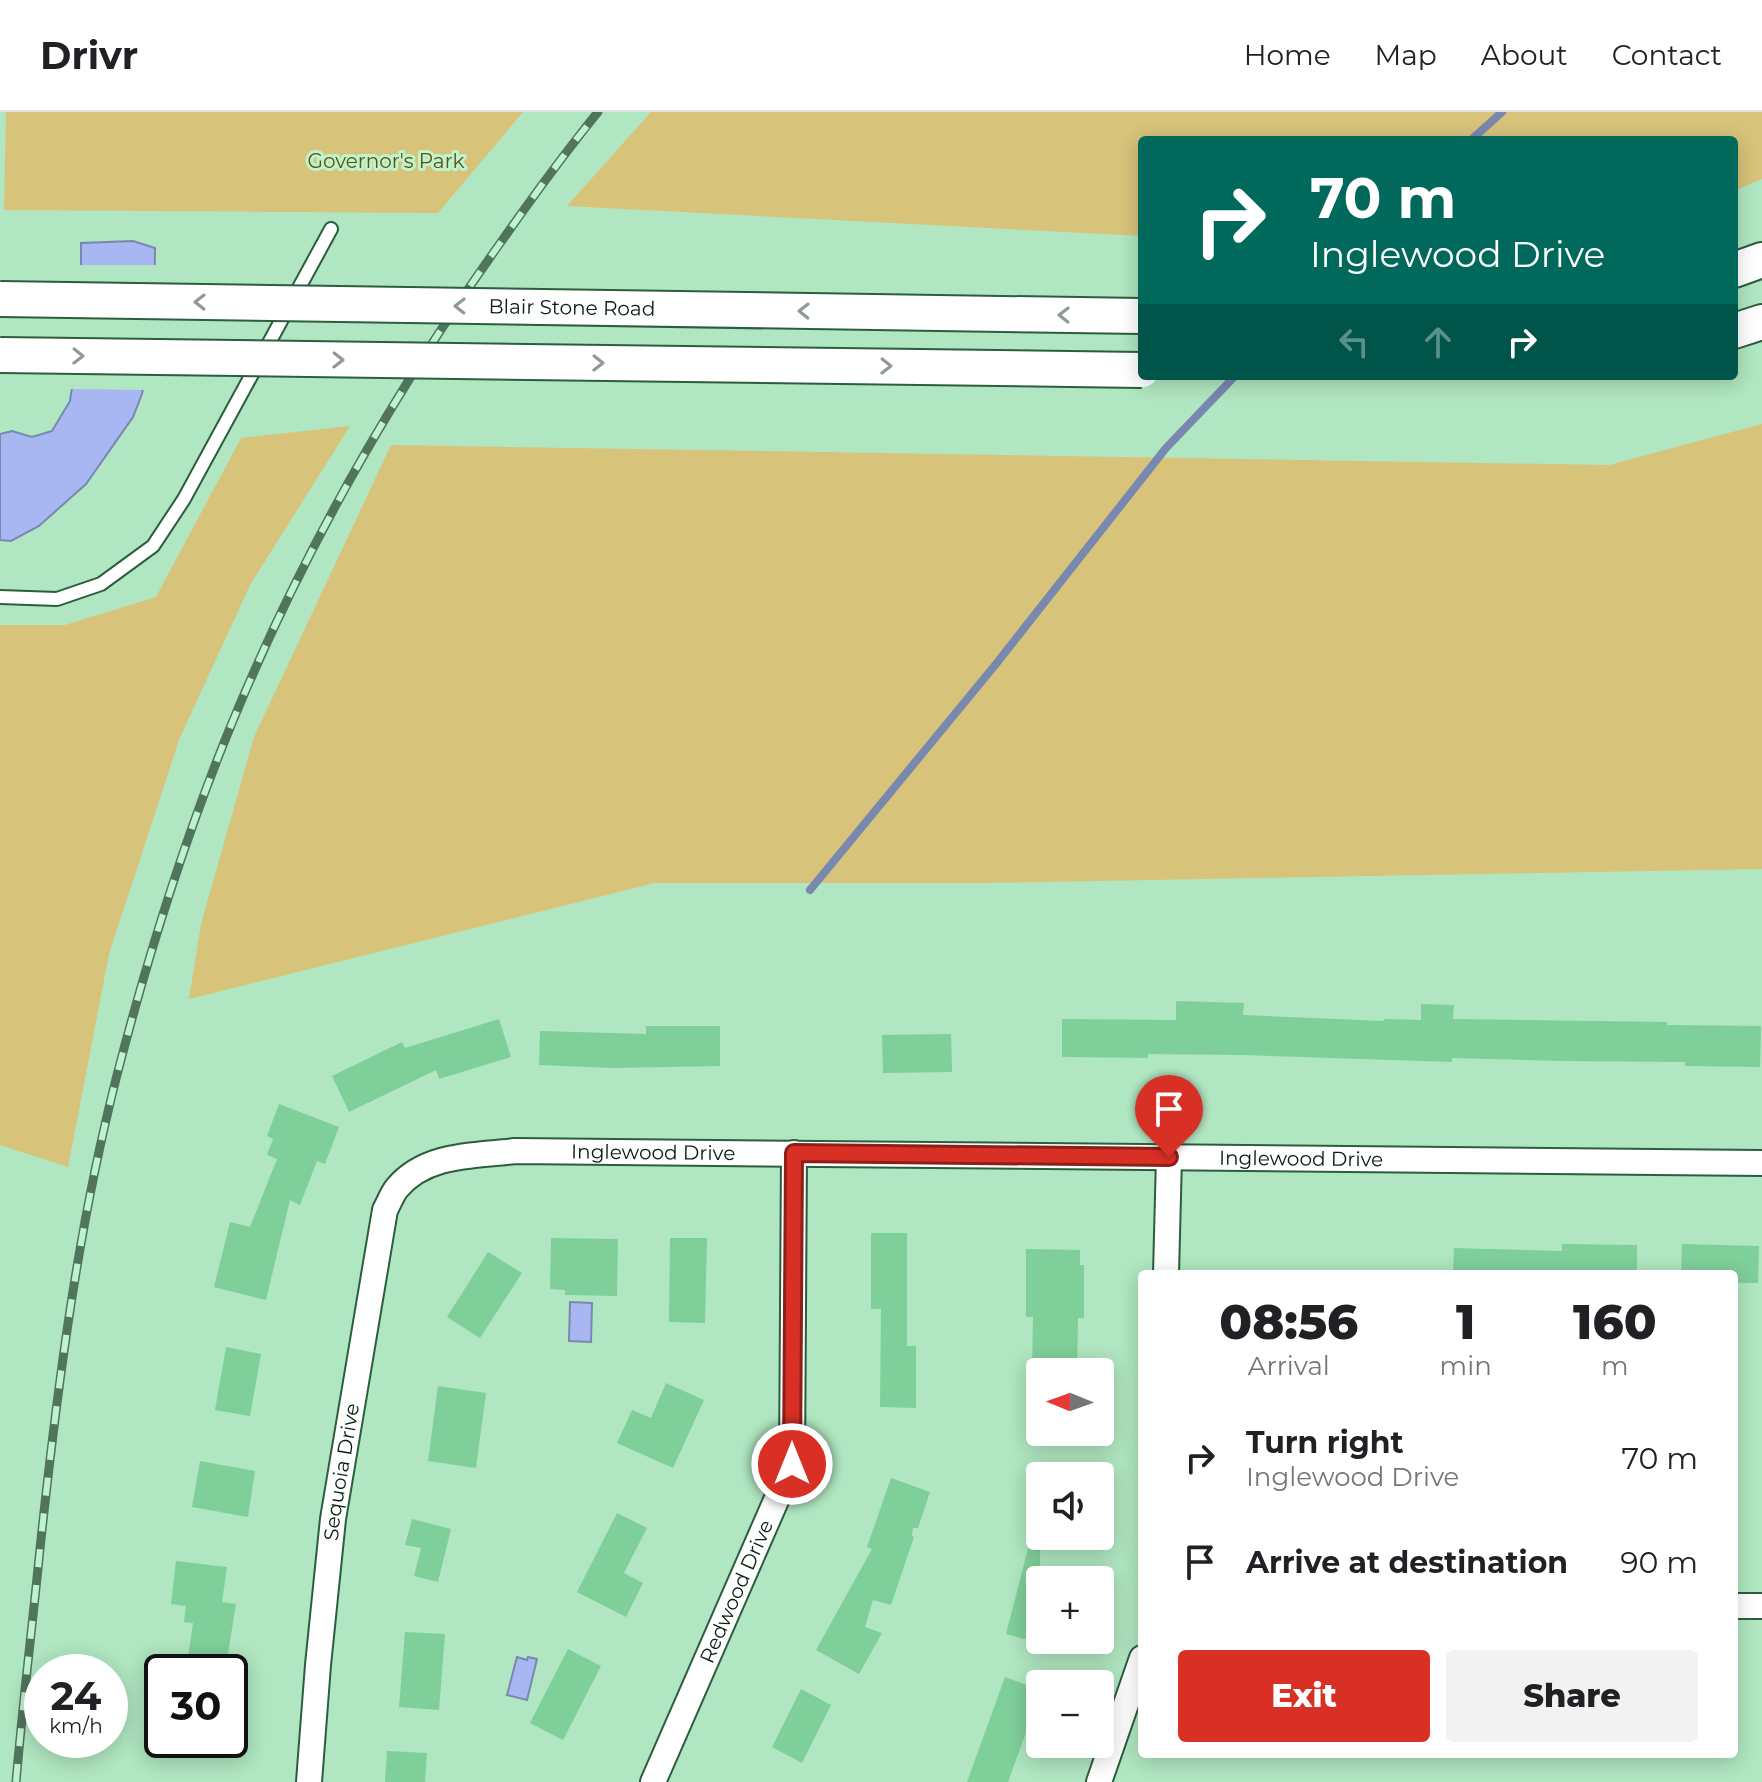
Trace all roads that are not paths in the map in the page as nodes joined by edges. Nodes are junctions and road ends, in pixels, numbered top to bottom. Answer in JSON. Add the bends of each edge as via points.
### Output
{"nodes":[{"id":1,"x":331,"y":229,"type":"dead end"},
{"id":2,"x":1762,"y":260,"type":"edge"},
{"id":3,"x":1738,"y":269,"type":"edge"},
{"id":4,"x":0,"y":299,"type":"edge"},
{"id":5,"x":1138,"y":316,"type":"edge"},
{"id":6,"x":1762,"y":322,"type":"edge"},
{"id":7,"x":1738,"y":330,"type":"edge"},
{"id":8,"x":0,"y":355,"type":"edge"},
{"id":9,"x":1138,"y":370,"type":"edge"},
{"id":10,"x":0,"y":597,"type":"edge"},
{"id":11,"x":794,"y":1153,"type":"junction"},
{"id":12,"x":1169,"y":1157,"type":"junction"},
{"id":13,"x":1762,"y":1163,"type":"edge"},
{"id":14,"x":411,"y":1174,"type":"joint"},
{"id":15,"x":1166,"y":1270,"type":"edge"},
{"id":16,"x":1738,"y":1606,"type":"edge"},
{"id":17,"x":1762,"y":1606,"type":"edge"},
{"id":18,"x":1138,"y":1670,"type":"edge"},
{"id":19,"x":309,"y":1782,"type":"edge"},
{"id":20,"x":653,"y":1782,"type":"edge"},
{"id":21,"x":1099,"y":1782,"type":"edge"}],
"edges":[{"from":1,"to":10,"type":"lane","via":[[184,499],[153,546],[101,584],[57,599]]},
{"from":2,"to":3,"type":"main road"},
{"from":5,"to":4,"type":"main road","name":"Blair Stone Road","one_way":true,"bridge":true},
{"from":6,"to":7,"type":"main road"},
{"from":8,"to":9,"type":"main road","one_way":true,"bridge":true},
{"from":11,"to":12,"type":"street","name":"Inglewood Drive"},
{"from":11,"to":14,"type":"street","name":"Inglewood Drive","via":[[515,1151],[444,1159]]},
{"from":11,"to":20,"type":"street","name":"Redwood Drive","via":[[792,1464]]},
{"from":12,"to":13,"type":"street","name":"Inglewood Drive"},
{"from":12,"to":15,"type":"street"},
{"from":14,"to":19,"type":"street","name":"Sequoia Drive","via":[[385,1210],[333,1519]]},
{"from":16,"to":17,"type":"street"},
{"from":18,"to":21,"type":"street"}]}
